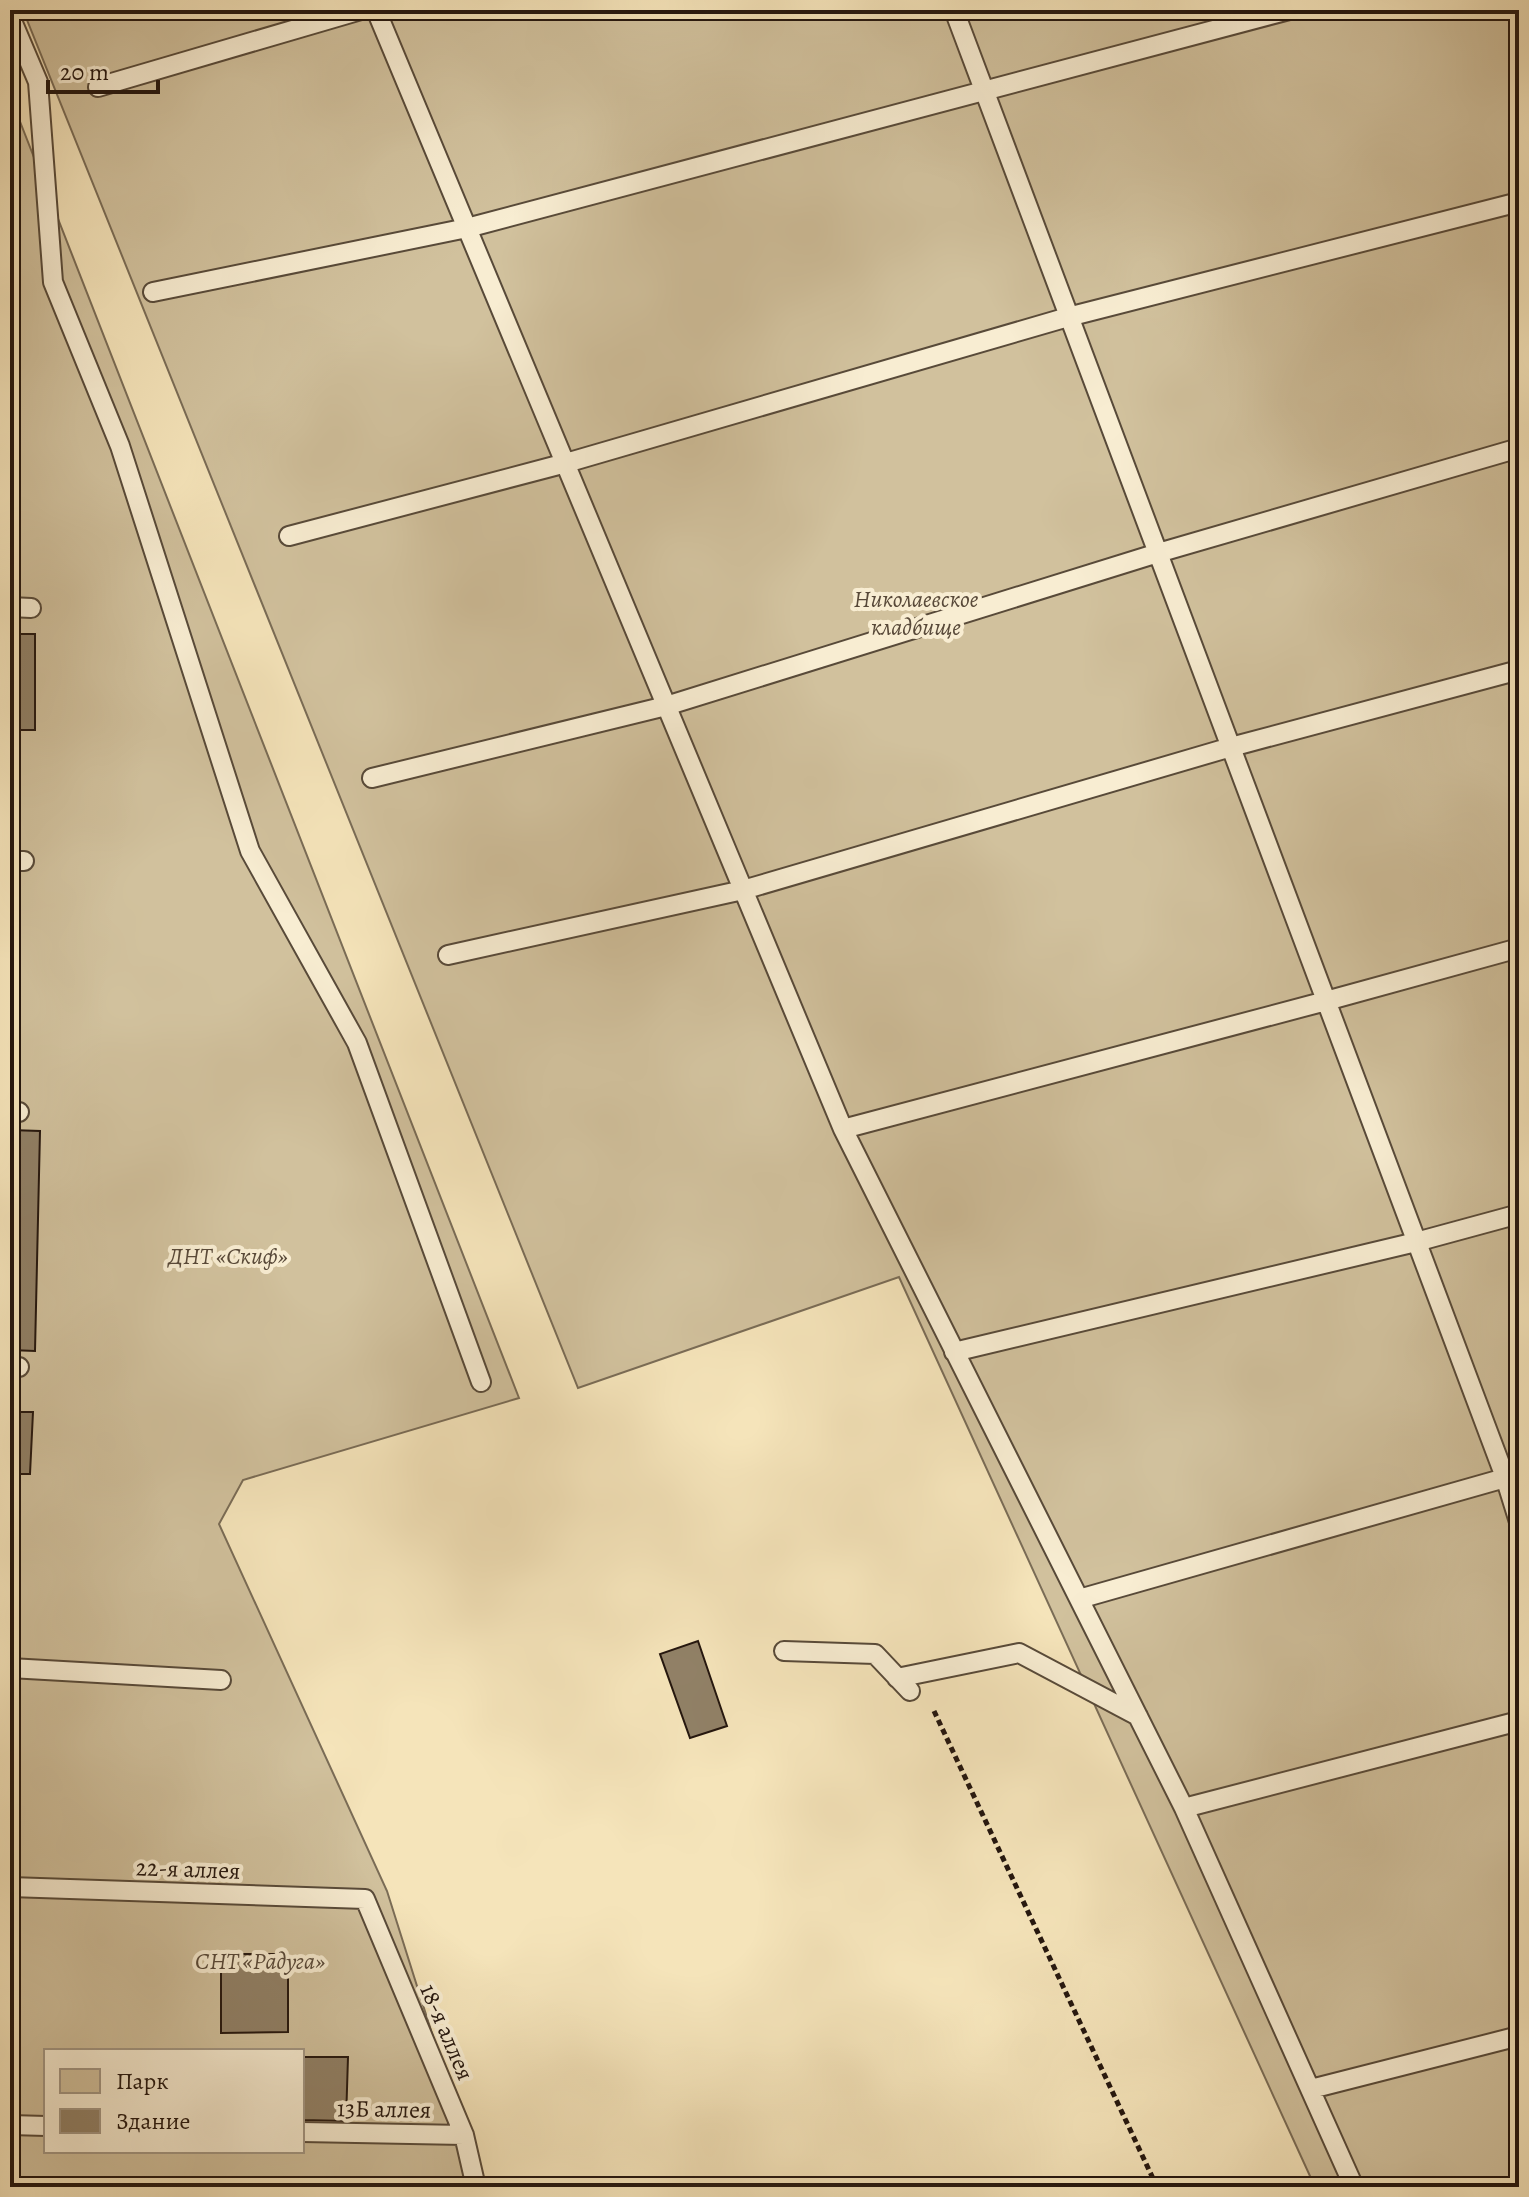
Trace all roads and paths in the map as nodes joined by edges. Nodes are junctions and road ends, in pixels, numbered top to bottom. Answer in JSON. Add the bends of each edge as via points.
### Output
{"nodes":[{"id":1,"x":361,"y":10,"type":"edge"},
{"id":2,"x":376,"y":10,"type":"edge"},
{"id":3,"x":954,"y":10,"type":"edge"},
{"id":4,"x":1289,"y":10,"type":"edge"},
{"id":5,"x":10,"y":16,"type":"edge"},
{"id":6,"x":98,"y":87,"type":"dead end"},
{"id":7,"x":983,"y":90,"type":"junction"},
{"id":8,"x":1519,"y":202,"type":"edge"},
{"id":9,"x":467,"y":228,"type":"junction"},
{"id":10,"x":153,"y":292,"type":"dead end"},
{"id":11,"x":1068,"y":317,"type":"junction"},
{"id":12,"x":1519,"y":448,"type":"edge"},
{"id":13,"x":566,"y":463,"type":"junction"},
{"id":14,"x":289,"y":536,"type":"dead end"},
{"id":15,"x":1158,"y":553,"type":"junction"},
{"id":16,"x":10,"y":607,"type":"edge"},
{"id":17,"x":31,"y":608,"type":"dead end"},
{"id":18,"x":1519,"y":670,"type":"edge"},
{"id":19,"x":666,"y":706,"type":"junction"},
{"id":20,"x":1231,"y":747,"type":"junction"},
{"id":21,"x":372,"y":778,"type":"dead end"},
{"id":22,"x":743,"y":890,"type":"junction"},
{"id":23,"x":1519,"y":948,"type":"edge"},
{"id":24,"x":448,"y":955,"type":"dead end"},
{"id":25,"x":1326,"y":1001,"type":"junction"},
{"id":26,"x":843,"y":1129,"type":"junction"},
{"id":27,"x":1519,"y":1214,"type":"edge"},
{"id":28,"x":1416,"y":1242,"type":"junction"},
{"id":29,"x":954,"y":1352,"type":"junction"},
{"id":30,"x":481,"y":1382,"type":"dead end"},
{"id":31,"x":1512,"y":1475,"type":"edge"},
{"id":32,"x":1519,"y":1522,"type":"edge"},
{"id":33,"x":1079,"y":1599,"type":"junction"},
{"id":34,"x":784,"y":1651,"type":"dead end"},
{"id":35,"x":10,"y":1668,"type":"edge"},
{"id":36,"x":221,"y":1680,"type":"dead end"},
{"id":37,"x":934,"y":1711,"type":"dead end"},
{"id":38,"x":1138,"y":1716,"type":"junction"},
{"id":39,"x":1519,"y":1721,"type":"edge"},
{"id":40,"x":1184,"y":1808,"type":"junction"},
{"id":41,"x":10,"y":1887,"type":"edge"},
{"id":42,"x":365,"y":1899,"type":"joint"},
{"id":43,"x":1519,"y":2036,"type":"edge"},
{"id":44,"x":1311,"y":2089,"type":"junction"},
{"id":45,"x":10,"y":2125,"type":"edge"},
{"id":46,"x":44,"y":2126,"type":"edge"},
{"id":47,"x":304,"y":2132,"type":"edge"},
{"id":48,"x":464,"y":2135,"type":"junction"},
{"id":49,"x":476,"y":2187,"type":"edge"},
{"id":50,"x":1157,"y":2187,"type":"edge"},
{"id":51,"x":1354,"y":2187,"type":"edge"}],
"edges":[{"from":1,"to":6,"type":"lane"},
{"from":2,"to":9,"type":"lane"},
{"from":3,"to":7,"type":"lane"},
{"from":4,"to":7,"type":"lane"},
{"from":5,"to":30,"type":"lane","via":[[38,82],[53,282],[120,446],[250,851],[357,1043]]},
{"from":7,"to":9,"type":"lane"},
{"from":7,"to":11,"type":"lane"},
{"from":8,"to":11,"type":"lane"},
{"from":9,"to":10,"type":"lane"},
{"from":9,"to":13,"type":"lane"},
{"from":11,"to":13,"type":"lane"},
{"from":11,"to":15,"type":"lane"},
{"from":12,"to":15,"type":"lane"},
{"from":13,"to":14,"type":"lane"},
{"from":13,"to":19,"type":"lane"},
{"from":15,"to":19,"type":"lane"},
{"from":15,"to":20,"type":"lane"},
{"from":16,"to":17,"type":"lane"},
{"from":18,"to":20,"type":"lane"},
{"from":19,"to":21,"type":"lane"},
{"from":19,"to":22,"type":"lane"},
{"from":20,"to":22,"type":"lane"},
{"from":20,"to":25,"type":"lane"},
{"from":22,"to":24,"type":"lane"},
{"from":22,"to":26,"type":"lane"},
{"from":23,"to":25,"type":"lane"},
{"from":25,"to":26,"type":"lane"},
{"from":25,"to":28,"type":"lane"},
{"from":26,"to":29,"type":"lane"},
{"from":27,"to":28,"type":"lane"},
{"from":28,"to":29,"type":"lane"},
{"from":28,"to":31,"type":"lane"},
{"from":29,"to":33,"type":"lane"},
{"from":31,"to":32,"type":"lane"},
{"from":31,"to":33,"type":"lane"},
{"from":33,"to":38,"type":"lane"},
{"from":34,"to":38,"type":"lane","via":[[875,1654],[903,1684],[1019,1653]]},
{"from":35,"to":36,"type":"lane"},
{"from":37,"to":50,"type":"path"},
{"from":38,"to":40,"type":"lane"},
{"from":39,"to":40,"type":"lane"},
{"from":40,"to":44,"type":"lane"},
{"from":41,"to":42,"type":"lane","name":"22-я аллея"},
{"from":42,"to":48,"type":"lane","name":"18-я аллея"},
{"from":43,"to":44,"type":"lane"},
{"from":44,"to":51,"type":"lane"},
{"from":45,"to":46,"type":"lane"},
{"from":47,"to":48,"type":"lane","name":"13Б аллея"},
{"from":48,"to":49,"type":"lane","name":"18-я аллея"}]}
